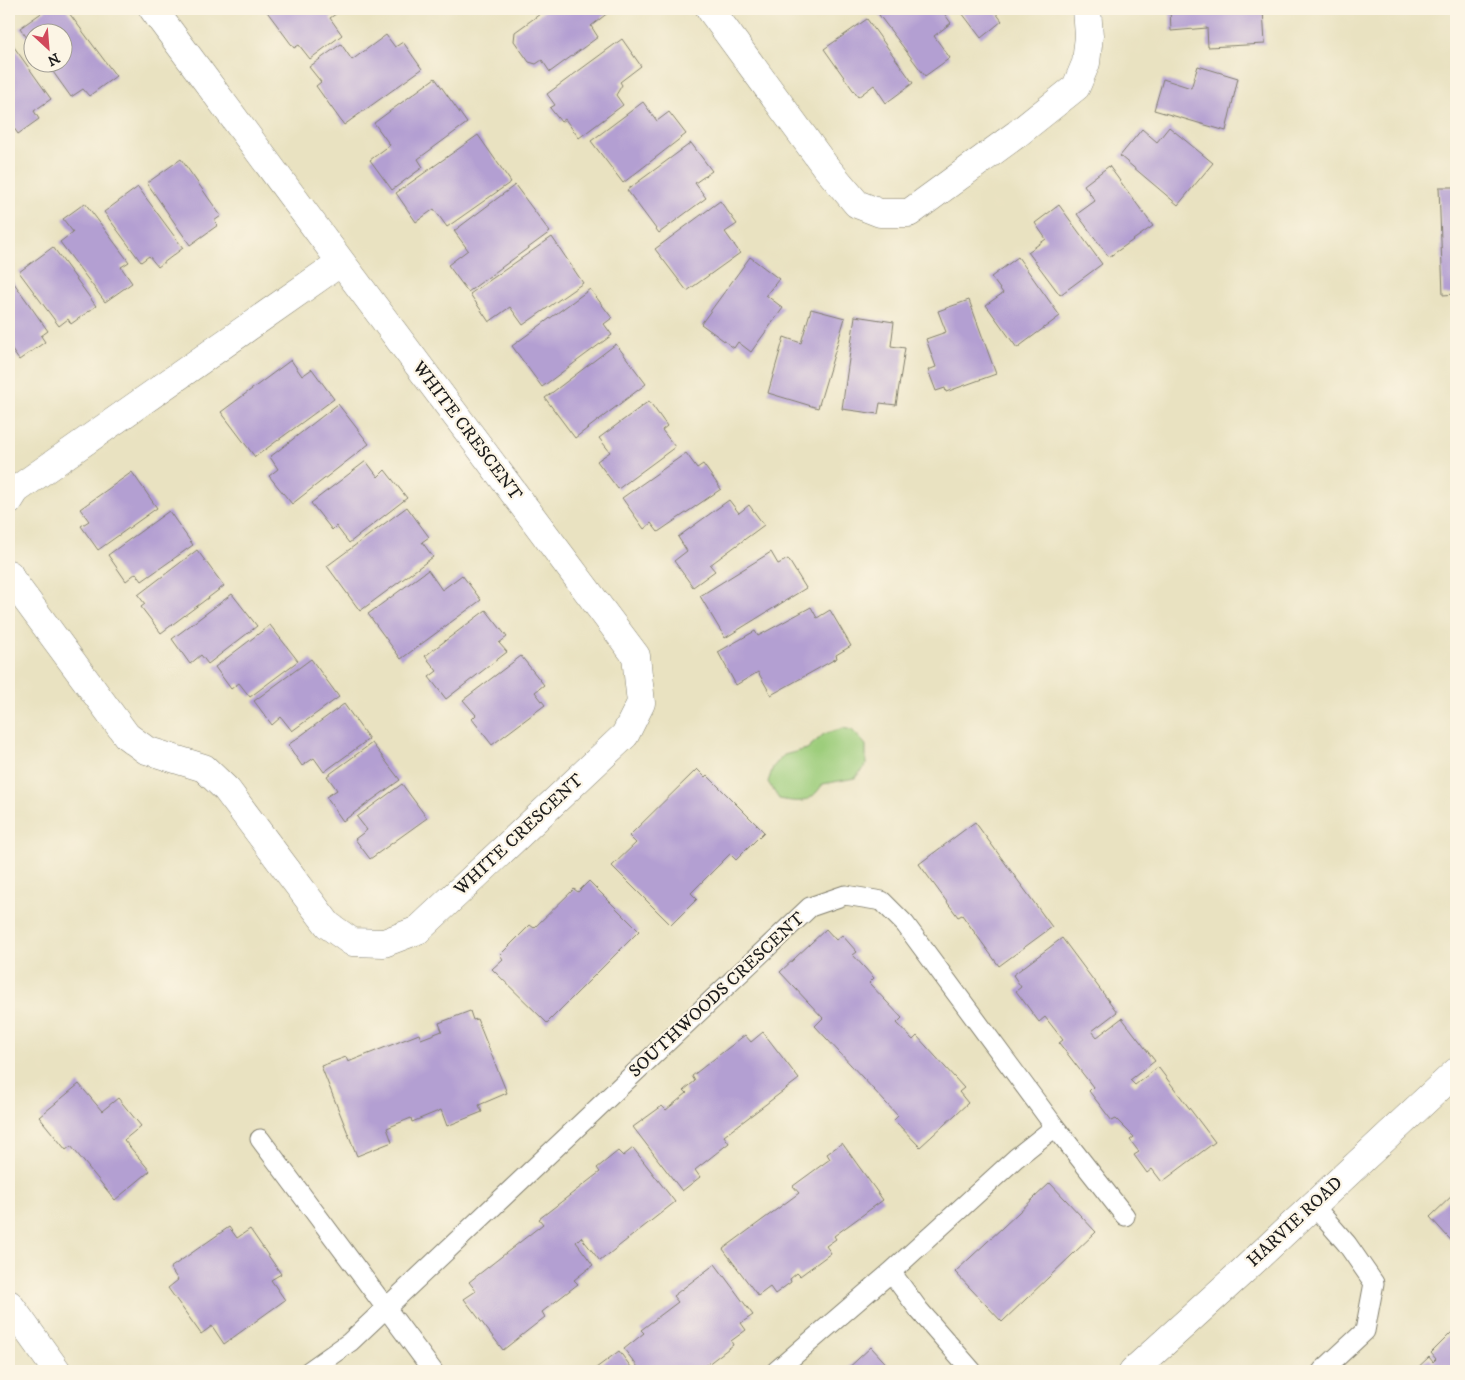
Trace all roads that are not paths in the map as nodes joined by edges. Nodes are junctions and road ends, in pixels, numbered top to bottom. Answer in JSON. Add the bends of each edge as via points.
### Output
{"nodes":[{"id":1,"x":153,"y":9,"type":"edge"},
{"id":2,"x":710,"y":9,"type":"edge"},
{"id":3,"x":1087,"y":9,"type":"edge"},
{"id":4,"x":340,"y":262,"type":"junction"},
{"id":5,"x":9,"y":501,"type":"edge"},
{"id":6,"x":9,"y":574,"type":"edge"},
{"id":7,"x":1456,"y":1072,"type":"edge"},
{"id":8,"x":1055,"y":1127,"type":"junction"},
{"id":9,"x":260,"y":1139,"type":"dead end"},
{"id":10,"x":1313,"y":1204,"type":"junction"},
{"id":11,"x":1125,"y":1216,"type":"dead end"},
{"id":12,"x":891,"y":1272,"type":"junction"},
{"id":13,"x":9,"y":1304,"type":"edge"},
{"id":14,"x":386,"y":1308,"type":"junction"},
{"id":15,"x":57,"y":1371,"type":"edge"},
{"id":16,"x":309,"y":1371,"type":"edge"},
{"id":17,"x":433,"y":1371,"type":"edge"},
{"id":18,"x":776,"y":1371,"type":"edge"},
{"id":19,"x":972,"y":1371,"type":"edge"},
{"id":20,"x":1133,"y":1371,"type":"edge"},
{"id":21,"x":1322,"y":1371,"type":"edge"}],
"edges":[{"from":1,"to":4,"type":"street","name":"WHITE CRESCENT"},
{"from":2,"to":3,"type":"street","via":[[825,166],[857,204],[880,213],[909,212],[1076,87],[1086,62],[1089,36]]},
{"from":4,"to":5,"type":"street","via":[[16,490]]},
{"from":4,"to":6,"type":"street","name":"WHITE CRESCENT","via":[[636,656],[641,702],[625,735],[418,930],[384,943],[352,942],[328,924],[227,790],[204,768],[146,750],[127,736]]},
{"from":7,"to":10,"type":"street","name":"HARVIE ROAD"},
{"from":8,"to":11,"type":"lane","name":"SOUTHWOODS CRESCENT"},
{"from":8,"to":12,"type":"lane","via":[[1016,1158]]},
{"from":8,"to":14,"type":"lane","name":"SOUTHWOODS CRESCENT","via":[[905,924],[882,901],[845,895],[810,907]]},
{"from":9,"to":14,"type":"lane"},
{"from":10,"to":20,"type":"street","name":"HARVIE ROAD"},
{"from":10,"to":21,"type":"lane","via":[[1374,1283],[1365,1331]]},
{"from":12,"to":18,"type":"lane"},
{"from":12,"to":19,"type":"lane"},
{"from":13,"to":15,"type":"street"},
{"from":14,"to":16,"type":"lane","name":"SOUTHWOODS CRESCENT","via":[[350,1342]]},
{"from":14,"to":17,"type":"lane"}]}
